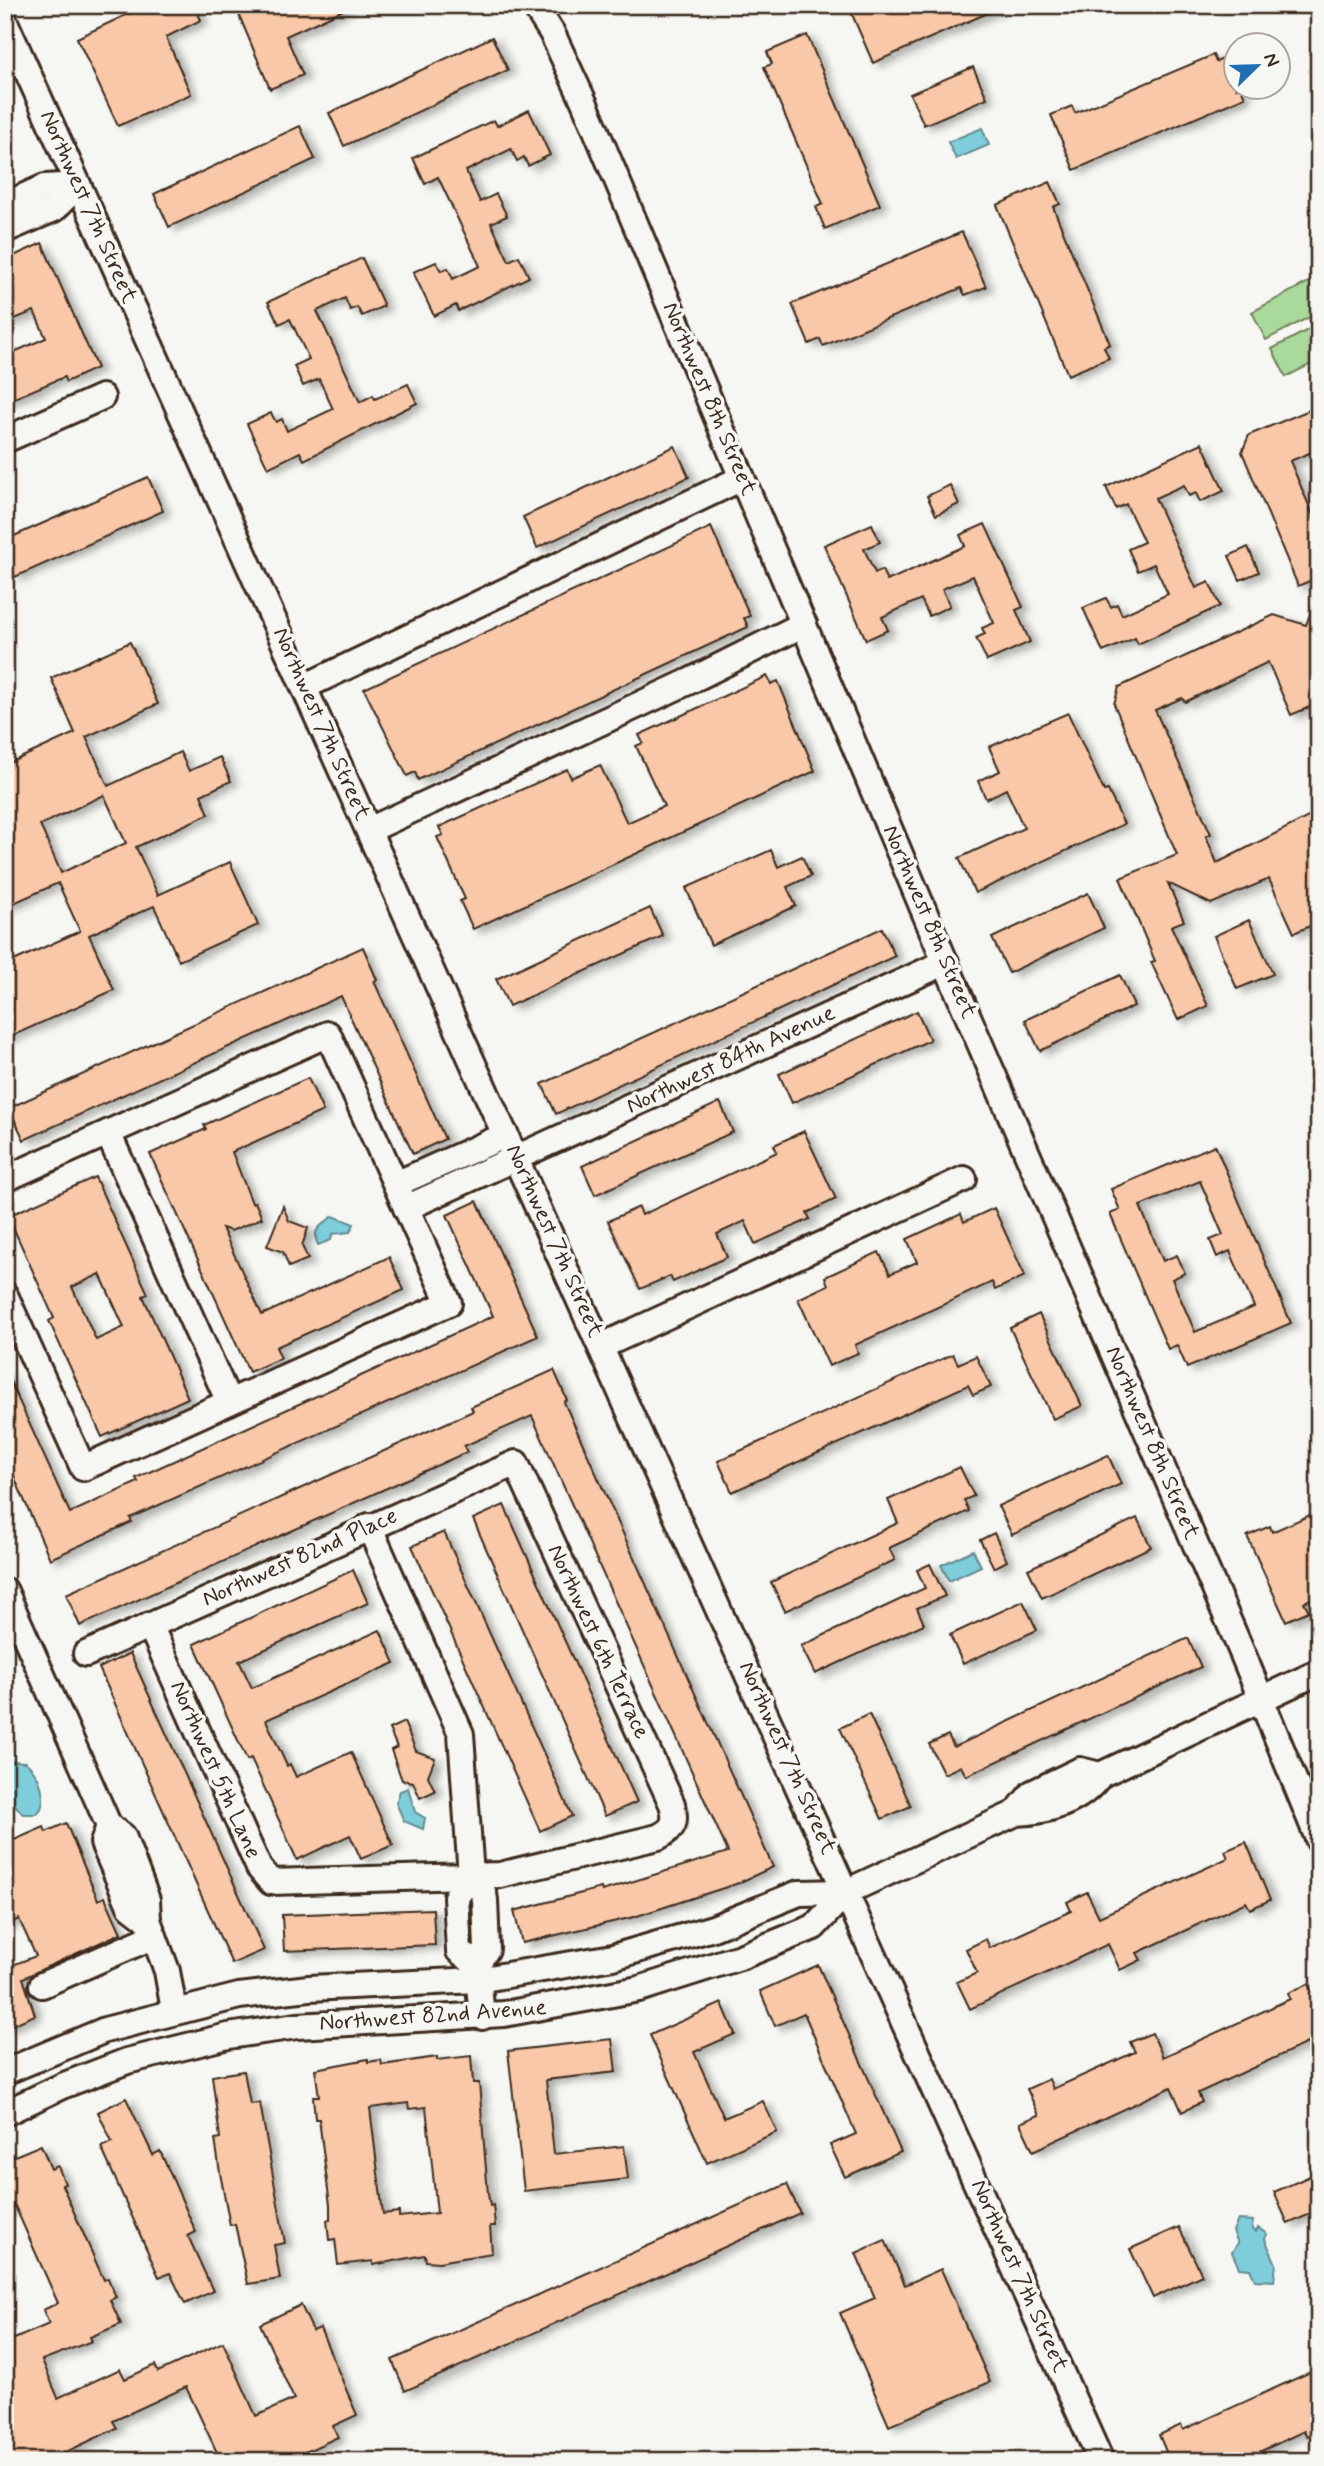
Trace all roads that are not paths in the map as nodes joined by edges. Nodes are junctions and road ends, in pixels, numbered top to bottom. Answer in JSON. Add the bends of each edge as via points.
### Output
{"nodes":[{"id":1,"x":534,"y":5,"type":"edge"},
{"id":2,"x":5,"y":22,"type":"edge"},
{"id":3,"x":78,"y":184,"type":"junction"},
{"id":4,"x":5,"y":205,"type":"edge"},
{"id":5,"x":5,"y":230,"type":"edge"},
{"id":6,"x":102,"y":397,"type":"dead end"},
{"id":7,"x":5,"y":440,"type":"edge"},
{"id":8,"x":742,"y":478,"type":"junction"},
{"id":9,"x":804,"y":624,"type":"junction"},
{"id":10,"x":304,"y":687,"type":"junction"},
{"id":11,"x":369,"y":830,"type":"junction"},
{"id":12,"x":946,"y":962,"type":"junction"},
{"id":13,"x":108,"y":1133,"type":"junction"},
{"id":14,"x":506,"y":1135,"type":"junction"},
{"id":15,"x":517,"y":1159,"type":"junction"},
{"id":16,"x":5,"y":1179,"type":"edge"},
{"id":17,"x":964,"y":1180,"type":"dead end"},
{"id":18,"x":396,"y":1184,"type":"junction"},
{"id":19,"x":407,"y":1208,"type":"junction"},
{"id":20,"x":5,"y":1295,"type":"edge"},
{"id":21,"x":602,"y":1346,"type":"junction"},
{"id":22,"x":229,"y":1402,"type":"junction"},
{"id":23,"x":516,"y":1463,"type":"joint"},
{"id":24,"x":369,"y":1526,"type":"junction"},
{"id":25,"x":5,"y":1591,"type":"edge"},
{"id":26,"x":150,"y":1625,"type":"junction"},
{"id":27,"x":86,"y":1654,"type":"dead end"},
{"id":28,"x":1319,"y":1672,"type":"edge"},
{"id":29,"x":1260,"y":1699,"type":"junction"},
{"id":30,"x":1319,"y":1841,"type":"edge"},
{"id":31,"x":471,"y":1877,"type":"junction"},
{"id":32,"x":846,"y":1892,"type":"junction"},
{"id":33,"x":151,"y":1928,"type":"junction"},
{"id":34,"x":477,"y":1973,"type":"junction"},
{"id":35,"x":42,"y":1985,"type":"dead end"},
{"id":36,"x":174,"y":2010,"type":"junction"},
{"id":37,"x":482,"y":2017,"type":"junction"},
{"id":38,"x":5,"y":2072,"type":"edge"},
{"id":39,"x":5,"y":2113,"type":"edge"},
{"id":40,"x":1101,"y":2461,"type":"edge"}],
"edges":[{"from":1,"to":8,"type":"street","name":"Northwest 8th Street","via":[[585,104]]},
{"from":2,"to":3,"type":"street","name":"Northwest 7th Street"},
{"from":3,"to":4,"type":"street","via":[[45,187]]},
{"from":3,"to":5,"type":"street","via":[[54,209]]},
{"from":3,"to":10,"type":"street","name":"Northwest 7th Street"},
{"from":6,"to":7,"type":"street"},
{"from":8,"to":9,"type":"street","name":"Northwest 8th Street"},
{"from":8,"to":10,"type":"street"},
{"from":9,"to":11,"type":"street"},
{"from":9,"to":12,"type":"street","name":"Northwest 8th Street"},
{"from":10,"to":11,"type":"street","name":"Northwest 7th Street"},
{"from":11,"to":14,"type":"street","name":"Northwest 7th Street"},
{"from":12,"to":15,"type":"street","name":"Northwest 84th Avenue"},
{"from":12,"to":29,"type":"street","name":"Northwest 8th Street"},
{"from":13,"to":16,"type":"street"},
{"from":13,"to":18,"type":"street","via":[[328,1034]]},
{"from":13,"to":22,"type":"street"},
{"from":14,"to":15,"type":"street","name":"Northwest 7th Street"},
{"from":14,"to":18,"type":"street"},
{"from":15,"to":19,"type":"street","name":"Northwest 84th Avenue"},
{"from":15,"to":21,"type":"street","name":"Northwest 7th Street"},
{"from":17,"to":21,"type":"street"},
{"from":18,"to":19,"type":"street"},
{"from":19,"to":22,"type":"street","via":[[449,1303]]},
{"from":20,"to":22,"type":"street","via":[[83,1468]]},
{"from":21,"to":32,"type":"street","name":"Northwest 7th Street"},
{"from":23,"to":24,"type":"street","name":"Northwest 82nd Place"},
{"from":23,"to":31,"type":"street","name":"Northwest 6th Terrace","via":[[666,1791],[675,1823],[658,1837],[500,1875]]},
{"from":24,"to":26,"type":"street","name":"Northwest 82nd Place"},
{"from":24,"to":31,"type":"street","via":[[461,1734]]},
{"from":25,"to":33,"type":"street","via":[[109,1826],[123,1836],[147,1900]]},
{"from":26,"to":27,"type":"street","name":"Northwest 82nd Place"},
{"from":26,"to":31,"type":"street","name":"Northwest 5th Lane","via":[[259,1868],[271,1882]]},
{"from":28,"to":29,"type":"street","name":"Northwest 82nd Avenue"},
{"from":29,"to":30,"type":"street","name":"Northwest 8th Street"},
{"from":29,"to":32,"type":"street","name":"Northwest 82nd Avenue","via":[[1100,1775],[1089,1790],[1043,1812],[1016,1813]]},
{"from":31,"to":34,"type":"street","via":[[484,1894],[487,1949]]},
{"from":32,"to":34,"type":"street","name":"Northwest 82nd Avenue","via":[[799,1893],[713,1928],[559,1969]]},
{"from":32,"to":37,"type":"street","name":"Northwest 82nd Avenue","via":[[814,1927],[704,1970],[583,2002]]},
{"from":32,"to":40,"type":"street","name":"Northwest 7th Street"},
{"from":33,"to":35,"type":"street"},
{"from":33,"to":36,"type":"street","via":[[167,1971]]},
{"from":34,"to":36,"type":"street","name":"Northwest 82nd Avenue","via":[[277,1991]]},
{"from":34,"to":37,"type":"street"},
{"from":36,"to":38,"type":"street","name":"Northwest 82nd Avenue","via":[[72,2042]]},
{"from":37,"to":39,"type":"street","name":"Northwest 82nd Avenue","via":[[297,2026],[228,2036],[127,2061]]}]}
